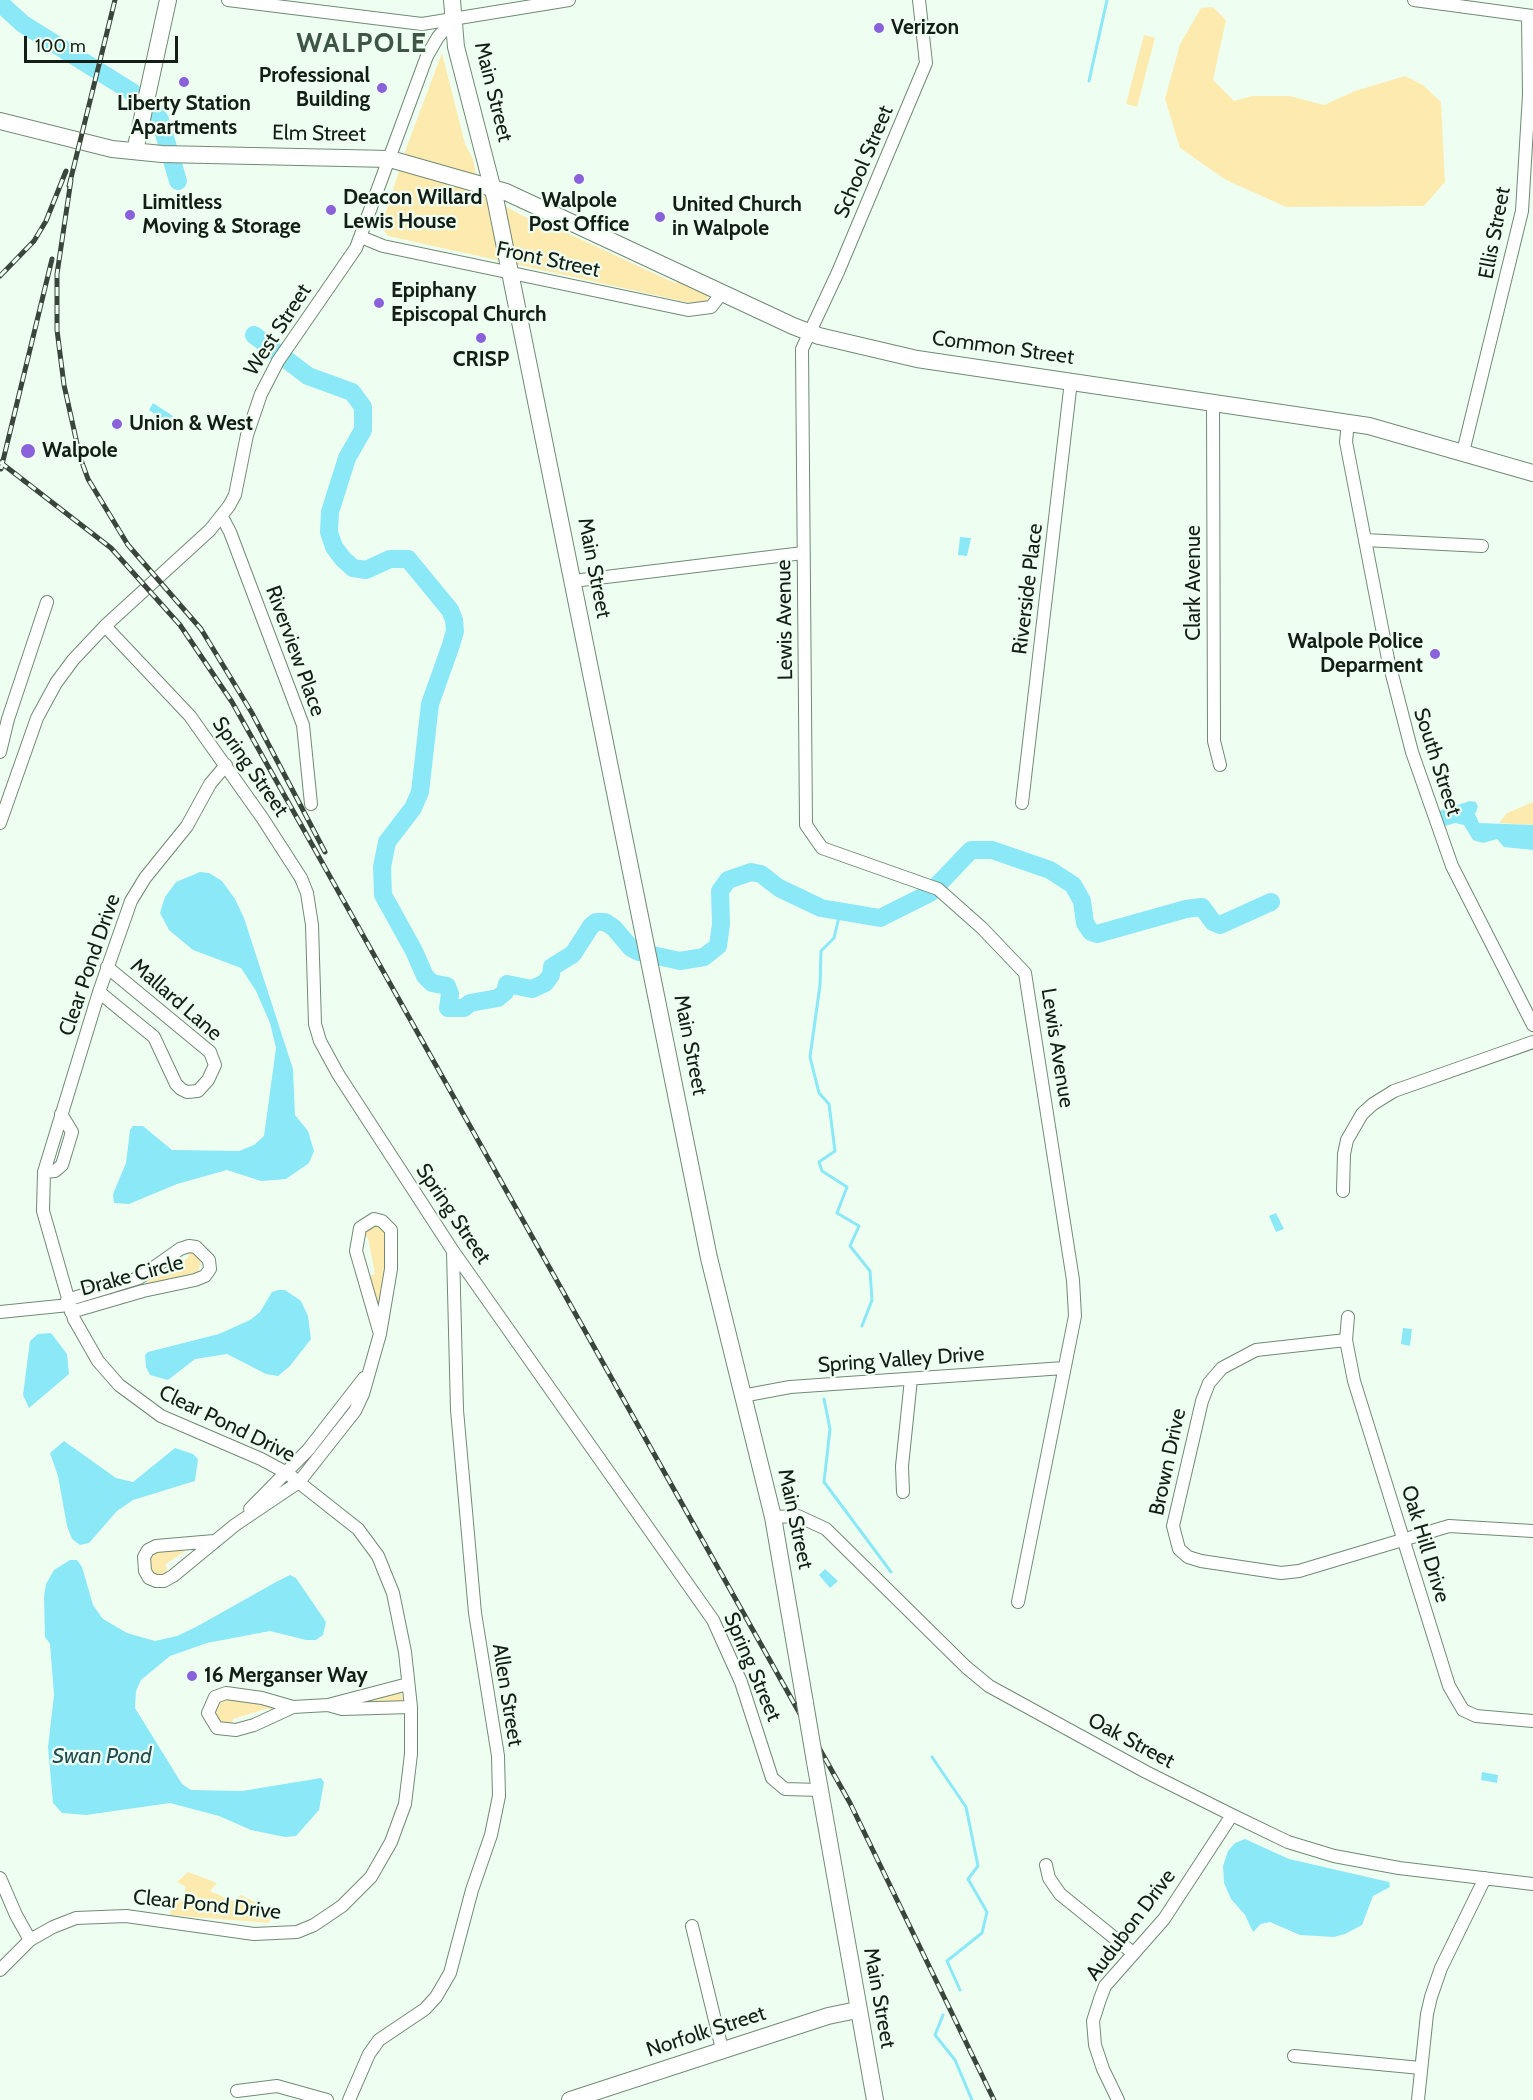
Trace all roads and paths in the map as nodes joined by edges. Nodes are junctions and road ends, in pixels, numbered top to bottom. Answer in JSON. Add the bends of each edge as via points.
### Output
{"nodes":[{"id":1,"x":168,"y":0,"type":"edge"},
{"id":2,"x":228,"y":0,"type":"edge"},
{"id":3,"x":452,"y":0,"type":"edge"},
{"id":4,"x":569,"y":0,"type":"edge"},
{"id":5,"x":919,"y":0,"type":"edge"},
{"id":6,"x":1414,"y":0,"type":"edge"},
{"id":7,"x":1531,"y":16,"type":"edge"},
{"id":8,"x":455,"y":18,"type":"junction"},
{"id":9,"x":0,"y":121,"type":"edge"},
{"id":10,"x":135,"y":152,"type":"junction"},
{"id":11,"x":390,"y":159,"type":"junction"},
{"id":12,"x":492,"y":187,"type":"junction"},
{"id":13,"x":361,"y":237,"type":"junction"},
{"id":14,"x":510,"y":272,"type":"junction"},
{"id":15,"x":722,"y":293,"type":"junction"},
{"id":16,"x":808,"y":332,"type":"junction"},
{"id":17,"x":1071,"y":381,"type":"junction"},
{"id":18,"x":1213,"y":401,"type":"junction"},
{"id":19,"x":1348,"y":422,"type":"junction"},
{"id":20,"x":1463,"y":452,"type":"junction"},
{"id":21,"x":1526,"y":471,"type":"edge"},
{"id":22,"x":222,"y":517,"type":"junction"},
{"id":23,"x":1365,"y":540,"type":"junction"},
{"id":24,"x":1482,"y":546,"type":"dead end"},
{"id":25,"x":803,"y":553,"type":"junction"},
{"id":26,"x":573,"y":581,"type":"junction"},
{"id":27,"x":47,"y":602,"type":"dead end"},
{"id":28,"x":105,"y":626,"type":"junction"},
{"id":29,"x":0,"y":752,"type":"edge"},
{"id":30,"x":226,"y":765,"type":"junction"},
{"id":31,"x":1220,"y":765,"type":"dead end"},
{"id":32,"x":1022,"y":803,"type":"dead end"},
{"id":33,"x":311,"y":804,"type":"dead end"},
{"id":34,"x":0,"y":823,"type":"edge"},
{"id":35,"x":107,"y":967,"type":"junction"},
{"id":36,"x":99,"y":992,"type":"junction"},
{"id":37,"x":1533,"y":1025,"type":"edge"},
{"id":38,"x":1533,"y":1042,"type":"edge"},
{"id":39,"x":1343,"y":1191,"type":"dead end"},
{"id":40,"x":453,"y":1251,"type":"junction"},
{"id":41,"x":139,"y":1278,"type":"junction"},
{"id":42,"x":143,"y":1291,"type":"junction"},
{"id":43,"x":69,"y":1306,"type":"junction"},
{"id":44,"x":0,"y":1312,"type":"edge"},
{"id":45,"x":1348,"y":1317,"type":"dead end"},
{"id":46,"x":380,"y":1334,"type":"junction"},
{"id":47,"x":1346,"y":1340,"type":"junction"},
{"id":48,"x":1064,"y":1368,"type":"junction"},
{"id":49,"x":368,"y":1372,"type":"junction"},
{"id":50,"x":912,"y":1379,"type":"junction"},
{"id":51,"x":742,"y":1396,"type":"junction"},
{"id":52,"x":287,"y":1473,"type":"junction"},
{"id":53,"x":299,"y":1482,"type":"junction"},
{"id":54,"x":903,"y":1492,"type":"dead end"},
{"id":55,"x":772,"y":1517,"type":"junction"},
{"id":56,"x":235,"y":1525,"type":"junction"},
{"id":57,"x":1533,"y":1531,"type":"edge"},
{"id":58,"x":1402,"y":1538,"type":"junction"},
{"id":59,"x":214,"y":1541,"type":"junction"},
{"id":60,"x":1018,"y":1602,"type":"dead end"},
{"id":61,"x":408,"y":1684,"type":"junction"},
{"id":62,"x":328,"y":1705,"type":"junction"},
{"id":63,"x":293,"y":1707,"type":"junction"},
{"id":64,"x":411,"y":1707,"type":"junction"},
{"id":65,"x":1533,"y":1721,"type":"edge"},
{"id":66,"x":819,"y":1790,"type":"junction"},
{"id":67,"x":1232,"y":1815,"type":"junction"},
{"id":68,"x":1046,"y":1865,"type":"dead end"},
{"id":69,"x":1485,"y":1878,"type":"junction"},
{"id":70,"x":1,"y":1883,"type":"edge"},
{"id":71,"x":1533,"y":1884,"type":"edge"},
{"id":72,"x":692,"y":1926,"type":"dead end"},
{"id":73,"x":30,"y":1940,"type":"junction"},
{"id":74,"x":1133,"y":1953,"type":"junction"},
{"id":75,"x":0,"y":1970,"type":"edge"},
{"id":76,"x":857,"y":2010,"type":"junction"},
{"id":77,"x":722,"y":2049,"type":"junction"},
{"id":78,"x":1294,"y":2056,"type":"dead end"},
{"id":79,"x":1421,"y":2068,"type":"junction"},
{"id":80,"x":237,"y":2091,"type":"dead end"},
{"id":81,"x":596,"y":2096,"type":"edge"},
{"id":82,"x":327,"y":2100,"type":"edge"},
{"id":83,"x":349,"y":2100,"type":"edge"},
{"id":84,"x":570,"y":2100,"type":"edge"},
{"id":85,"x":875,"y":2100,"type":"edge"},
{"id":86,"x":1118,"y":2100,"type":"edge"},
{"id":87,"x":1418,"y":2100,"type":"edge"}],
"edges":[{"from":1,"to":10,"type":"main road"},
{"from":2,"to":8,"type":"street","via":[[422,24]]},
{"from":3,"to":8,"type":"main road","name":"Main Street"},
{"from":4,"to":8,"type":"street"},
{"from":5,"to":16,"type":"street","name":"School Street","via":[[926,63],[838,272]]},
{"from":6,"to":7,"type":"street"},
{"from":7,"to":20,"type":"street","name":"Ellis Street","via":[[1522,211]]},
{"from":8,"to":11,"type":"street","name":"West Street","via":[[427,56]]},
{"from":8,"to":12,"type":"main road","name":"Main Street","via":[[456,47]]},
{"from":9,"to":10,"type":"main road","name":"Elm Street"},
{"from":10,"to":11,"type":"main road","name":"Elm Street"},
{"from":11,"to":12,"type":"main road","name":"Elm Street"},
{"from":11,"to":13,"type":"street","name":"West Street"},
{"from":12,"to":14,"type":"main road","name":"Main Street"},
{"from":12,"to":15,"type":"main road","name":"Common Street"},
{"from":13,"to":14,"type":"street","name":"Front Street","via":[[383,246]]},
{"from":13,"to":22,"type":"street","name":"West Street","via":[[278,361],[255,408],[235,495]]},
{"from":14,"to":15,"type":"street","name":"Front Street","via":[[688,310],[711,307]]},
{"from":14,"to":26,"type":"main road","name":"Main Street"},
{"from":15,"to":16,"type":"main road","name":"Common Street"},
{"from":16,"to":17,"type":"main road","name":"Common Street","via":[[917,359]]},
{"from":16,"to":25,"type":"street","name":"Lewis Avenue","via":[[801,365]]},
{"from":17,"to":18,"type":"main road","name":"Common Street"},
{"from":17,"to":32,"type":"street","name":"Riverside Place"},
{"from":18,"to":19,"type":"main road","name":"Common Street"},
{"from":18,"to":31,"type":"street","name":"Clark Avenue","via":[[1214,741]]},
{"from":19,"to":20,"type":"main road","name":"Common Street"},
{"from":19,"to":23,"type":"street","name":"South Street","via":[[1346,442]]},
{"from":20,"to":21,"type":"main road","name":"Common Street"},
{"from":22,"to":28,"type":"street","name":"West Street"},
{"from":22,"to":33,"type":"street","name":"Riverview Place","via":[[303,725]]},
{"from":23,"to":24,"type":"street"},
{"from":23,"to":37,"type":"street","name":"South Street","via":[[1396,698],[1417,769],[1452,866]]},
{"from":25,"to":26,"type":"street"},
{"from":25,"to":48,"type":"street","name":"Lewis Avenue","via":[[806,825],[822,848],[934,887],[982,928],[1025,973],[1073,1280],[1075,1316]]},
{"from":26,"to":51,"type":"main road","name":"Main Street","via":[[709,1258]]},
{"from":27,"to":29,"type":"street"},
{"from":28,"to":30,"type":"street","name":"Spring Street","via":[[190,716]]},
{"from":28,"to":34,"type":"street","name":"West Street","via":[[73,660],[45,702]]},
{"from":30,"to":35,"type":"street","name":"Clear Pond Drive","via":[[210,784],[187,826],[138,889]]},
{"from":30,"to":40,"type":"street","name":"Spring Street","via":[[291,860],[307,893],[314,946],[313,1011],[320,1041]]},
{"from":35,"to":36,"type":"street","name":"Clear Pond Drive"},
{"from":35,"to":36,"type":"street","name":"Mallard Lane","via":[[210,1052],[215,1065],[208,1080],[198,1090],[181,1089],[154,1037]]},
{"from":36,"to":43,"type":"street","name":"Clear Pond Drive","via":[[44,1172],[43,1211]]},
{"from":38,"to":39,"type":"street","via":[[1394,1091],[1373,1104],[1362,1114],[1347,1140]]},
{"from":40,"to":66,"type":"street","name":"Spring Street","via":[[713,1620],[741,1682],[772,1778],[785,1789]]},
{"from":40,"to":83,"type":"street","name":"Allen Street","via":[[457,1410],[475,1613],[498,1756],[499,1796],[492,1835],[472,1890],[450,1973],[425,2009],[379,2040]]},
{"from":41,"to":42,"type":"street"},
{"from":41,"to":42,"type":"street","name":"Drake Circle","via":[[189,1246],[196,1247],[209,1260],[210,1269],[205,1276]]},
{"from":41,"to":43,"type":"street","name":"Drake Circle"},
{"from":42,"to":43,"type":"street","name":"Drake Circle"},
{"from":43,"to":44,"type":"street"},
{"from":43,"to":52,"type":"street","name":"Clear Pond Drive","via":[[98,1360],[129,1395],[174,1423]]},
{"from":45,"to":47,"type":"street","name":"Oak Hill Drive"},
{"from":46,"to":46,"type":"street","via":[[393,1238],[387,1225],[375,1220],[360,1228],[356,1251]]},
{"from":46,"to":49,"type":"street"},
{"from":47,"to":58,"type":"street","name":"Oak Hill Drive","via":[[1354,1381]]},
{"from":47,"to":58,"type":"street","name":"Brown Drive","via":[[1256,1350],[1222,1368],[1209,1383],[1173,1526],[1174,1537],[1188,1557],[1281,1573],[1323,1564]]},
{"from":48,"to":50,"type":"street","name":"Spring Valley Drive"},
{"from":48,"to":60,"type":"street","name":"Lewis Avenue"},
{"from":49,"to":52,"type":"street"},
{"from":49,"to":53,"type":"street","via":[[355,1411]]},
{"from":50,"to":51,"type":"street","name":"Spring Valley Drive","via":[[790,1387]]},
{"from":50,"to":54,"type":"street","via":[[902,1466]]},
{"from":51,"to":55,"type":"main road","name":"Main Street"},
{"from":52,"to":53,"type":"street","name":"Clear Pond Drive"},
{"from":52,"to":56,"type":"street"},
{"from":53,"to":56,"type":"street"},
{"from":53,"to":61,"type":"street","name":"Clear Pond Drive","via":[[358,1529],[378,1556],[393,1593]]},
{"from":55,"to":66,"type":"main road","name":"Main Street","bridge":true},
{"from":55,"to":67,"type":"street","name":"Oak Street","via":[[798,1515],[826,1528],[989,1686]]},
{"from":56,"to":59,"type":"street"},
{"from":57,"to":58,"type":"street","name":"Brown Drive","via":[[1449,1526]]},
{"from":58,"to":65,"type":"street","name":"Oak Hill Drive","via":[[1458,1704],[1476,1716]]},
{"from":59,"to":59,"type":"street","via":[[156,1546],[144,1557],[145,1571],[149,1578],[164,1581]]},
{"from":61,"to":62,"type":"street"},
{"from":61,"to":64,"type":"street","name":"Clear Pond Drive"},
{"from":62,"to":63,"type":"street"},
{"from":62,"to":64,"type":"street","via":[[342,1709]]},
{"from":63,"to":63,"type":"street","via":[[226,1693],[215,1697],[208,1713],[217,1728],[236,1730]]},
{"from":64,"to":73,"type":"street","name":"Clear Pond Drive","via":[[408,1783],[398,1824],[374,1873],[331,1915],[297,1932],[262,1934],[101,1915],[76,1918]]},
{"from":66,"to":76,"type":"main road","name":"Main Street"},
{"from":67,"to":69,"type":"street","name":"Oak Street","via":[[1288,1842],[1334,1856]]},
{"from":67,"to":74,"type":"street","name":"Audubon Drive","via":[[1164,1919]]},
{"from":68,"to":74,"type":"street","via":[[1060,1894]]},
{"from":69,"to":71,"type":"street","name":"Oak Street"},
{"from":69,"to":79,"type":"street","via":[[1431,1997]]},
{"from":70,"to":73,"type":"street"},
{"from":72,"to":77,"type":"street"},
{"from":73,"to":75,"type":"street","name":"Clear Pond Drive"},
{"from":74,"to":86,"type":"street","name":"Audubon Drive","via":[[1105,1986],[1093,2021],[1099,2058]]},
{"from":76,"to":77,"type":"main road","name":"Norfolk Street"},
{"from":76,"to":85,"type":"main road","name":"Main Street"},
{"from":77,"to":81,"type":"main road","name":"Norfolk Street"},
{"from":78,"to":79,"type":"street"},
{"from":79,"to":87,"type":"street"},
{"from":80,"to":82,"type":"street","via":[[278,2086]]},
{"from":81,"to":84,"type":"main road","name":"Norfolk Street"}]}
